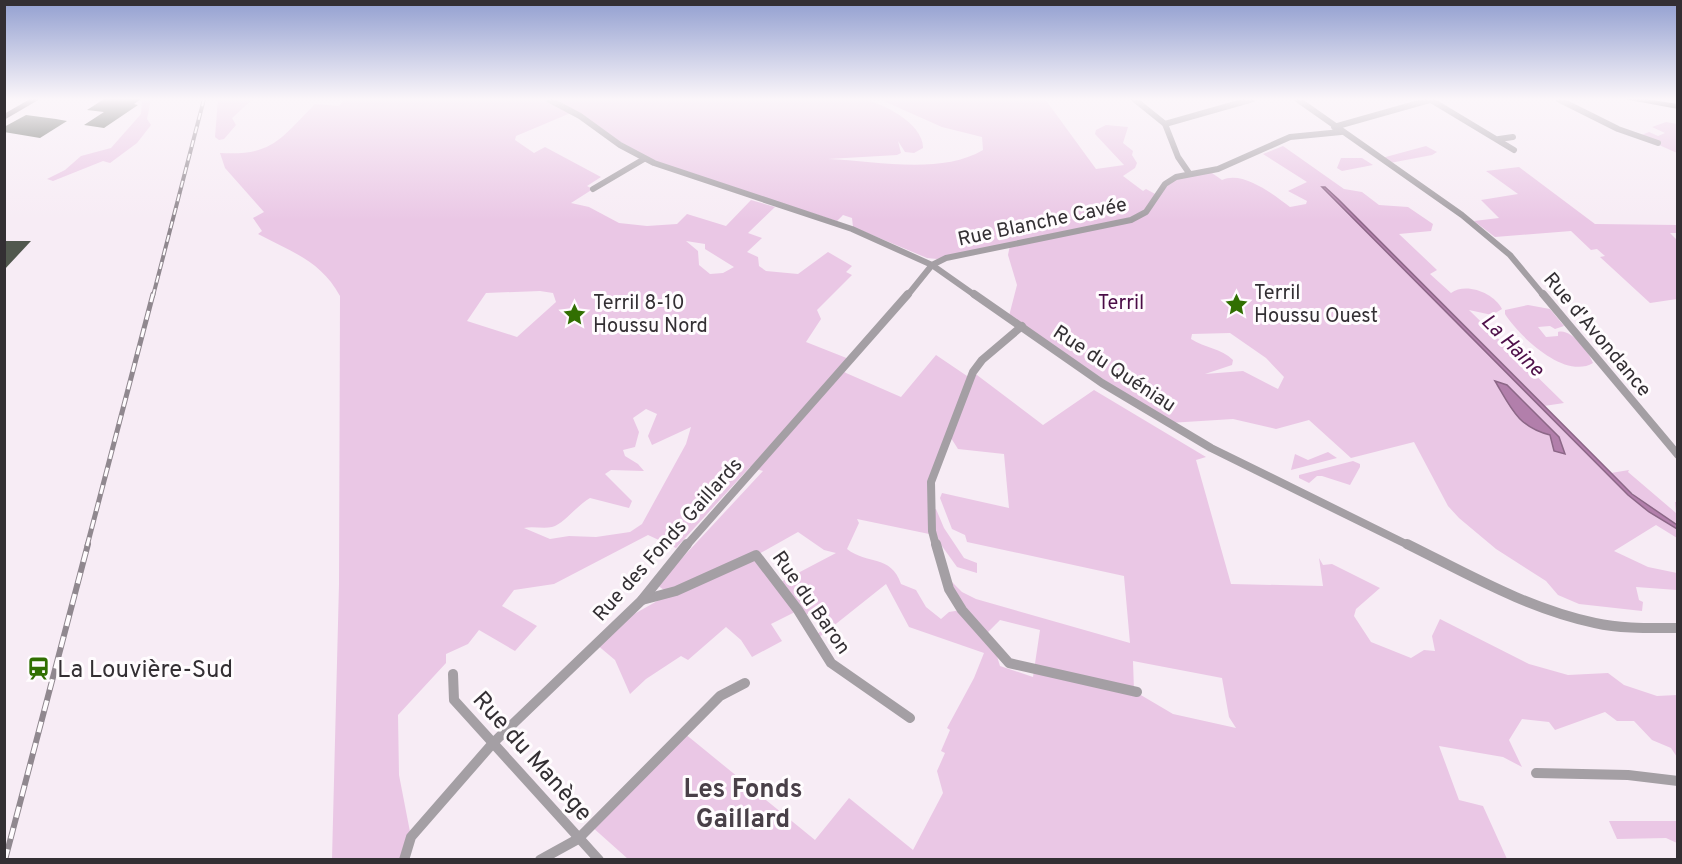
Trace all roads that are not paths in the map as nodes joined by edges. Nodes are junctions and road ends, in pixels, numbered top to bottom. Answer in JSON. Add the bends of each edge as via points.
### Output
{"nodes":[{"id":1,"x":612,"y":139,"type":"edge"},
{"id":2,"x":1171,"y":139,"type":"edge"},
{"id":3,"x":1281,"y":139,"type":"edge"},
{"id":4,"x":1352,"y":139,"type":"edge"},
{"id":5,"x":1499,"y":139,"type":"edge"},
{"id":6,"x":1647,"y":139,"type":"edge"},
{"id":7,"x":1658,"y":143,"type":"dead end"},
{"id":8,"x":1514,"y":150,"type":"dead end"},
{"id":9,"x":644,"y":159,"type":"junction"},
{"id":10,"x":1189,"y":173,"type":"junction"},
{"id":11,"x":593,"y":189,"type":"dead end"},
{"id":12,"x":932,"y":265,"type":"junction"},
{"id":13,"x":1022,"y":326,"type":"junction"},
{"id":14,"x":1677,"y":455,"type":"edge"},
{"id":15,"x":642,"y":600,"type":"junction"},
{"id":16,"x":1677,"y":628,"type":"edge"},
{"id":17,"x":453,"y":674,"type":"dead end"},
{"id":18,"x":745,"y":683,"type":"dead end"},
{"id":19,"x":1137,"y":692,"type":"dead end"},
{"id":20,"x":910,"y":718,"type":"dead end"},
{"id":21,"x":493,"y":743,"type":"junction"},
{"id":22,"x":1536,"y":774,"type":"dead end"},
{"id":23,"x":1677,"y":781,"type":"edge"},
{"id":24,"x":578,"y":839,"type":"junction"},
{"id":25,"x":404,"y":860,"type":"edge"},
{"id":26,"x":540,"y":860,"type":"edge"},
{"id":27,"x":599,"y":860,"type":"edge"}],
"edges":[{"from":1,"to":9,"type":"street","name":"Rue du Quéniau"},
{"from":2,"to":10,"type":"street"},
{"from":3,"to":10,"type":"street","via":[[1218,169]]},
{"from":4,"to":14,"type":"street","name":"Rue d'Avondance","via":[[1491,238],[1515,260]]},
{"from":5,"to":8,"type":"street"},
{"from":6,"to":7,"type":"street"},
{"from":9,"to":11,"type":"street"},
{"from":9,"to":12,"type":"street","name":"Rue du Quéniau","via":[[852,229]]},
{"from":10,"to":12,"type":"street","name":"Rue Blanche Cavée","via":[[1165,184],[1146,212],[1131,220],[946,258]]},
{"from":12,"to":13,"type":"street","name":"Rue du Quéniau"},
{"from":12,"to":15,"type":"street","name":"Rue des Fonds Gaillards","via":[[658,576]]},
{"from":13,"to":16,"type":"street","name":"Rue du Quéniau","via":[[1102,383],[1210,448],[1519,599],[1610,626]]},
{"from":13,"to":19,"type":"street","via":[[973,372],[931,482],[932,531],[949,589],[962,610],[1009,663]]},
{"from":15,"to":20,"type":"street","name":"Rue du Baron","via":[[676,591],[756,555],[798,610],[831,663]]},
{"from":15,"to":21,"type":"street","name":"Rue des Fonds Gaillards"},
{"from":17,"to":21,"type":"street","name":"Rue du Manège","via":[[454,700]]},
{"from":18,"to":24,"type":"street","via":[[720,696]]},
{"from":21,"to":24,"type":"street","name":"Rue du Manège"},
{"from":21,"to":25,"type":"street","name":"Rue des Fonds Gaillards","via":[[411,837]]},
{"from":22,"to":23,"type":"street","via":[[1603,774]]},
{"from":24,"to":26,"type":"street"},
{"from":24,"to":27,"type":"street","name":"Rue du Manège"}]}
